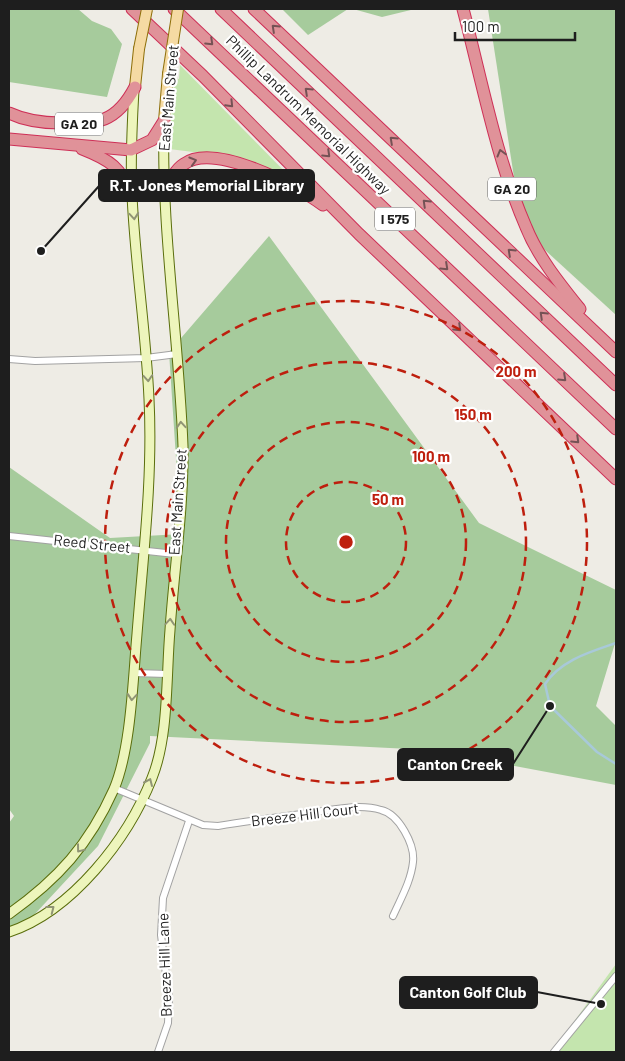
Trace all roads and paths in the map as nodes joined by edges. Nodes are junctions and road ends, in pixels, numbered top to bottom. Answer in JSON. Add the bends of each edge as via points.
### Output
{"nodes":[{"id":1,"x":132,"y":9,"type":"edge"},
{"id":2,"x":146,"y":9,"type":"edge"},
{"id":3,"x":174,"y":9,"type":"edge"},
{"id":4,"x":178,"y":9,"type":"edge"},
{"id":5,"x":221,"y":9,"type":"edge"},
{"id":6,"x":254,"y":9,"type":"edge"},
{"id":7,"x":463,"y":9,"type":"edge"},
{"id":8,"x":134,"y":87,"type":"junction"},
{"id":9,"x":9,"y":113,"type":"edge"},
{"id":10,"x":164,"y":121,"type":"junction"},
{"id":11,"x":9,"y":139,"type":"edge"},
{"id":12,"x":71,"y":145,"type":"junction"},
{"id":13,"x":131,"y":150,"type":"junction"},
{"id":14,"x":132,"y":196,"type":"junction"},
{"id":15,"x":164,"y":196,"type":"junction"},
{"id":16,"x":359,"y":234,"type":"junction"},
{"id":17,"x":613,"y":349,"type":"edge"},
{"id":18,"x":177,"y":354,"type":"junction"},
{"id":19,"x":146,"y":358,"type":"junction"},
{"id":20,"x":9,"y":359,"type":"edge"},
{"id":21,"x":616,"y":385,"type":"edge"},
{"id":22,"x":616,"y":429,"type":"edge"},
{"id":23,"x":616,"y":478,"type":"edge"},
{"id":24,"x":9,"y":536,"type":"edge"},
{"id":25,"x":143,"y":549,"type":"junction"},
{"id":26,"x":175,"y":554,"type":"junction"},
{"id":27,"x":134,"y":673,"type":"junction"},
{"id":28,"x":166,"y":674,"type":"junction"},
{"id":29,"x":114,"y":788,"type":"junction"},
{"id":30,"x":141,"y":800,"type":"junction"},
{"id":31,"x":189,"y":821,"type":"junction"},
{"id":32,"x":9,"y":914,"type":"edge"},
{"id":33,"x":393,"y":916,"type":"dead end"},
{"id":34,"x":9,"y":932,"type":"edge"},
{"id":35,"x":616,"y":976,"type":"edge"},
{"id":36,"x":158,"y":1052,"type":"edge"},
{"id":37,"x":554,"y":1052,"type":"edge"}],
"edges":[{"from":1,"to":16,"type":"highway","one_way":true},
{"from":2,"to":8,"type":"main road","name":"East Main Street","number":"GA 20","bridge":true},
{"from":3,"to":22,"type":"highway","name":"Phillip Landrum Memorial Highway","number":"I 575","one_way":true},
{"from":4,"to":10,"type":"main road","name":"East Main Street","bridge":true},
{"from":21,"to":5,"type":"highway","name":"Phillip Landrum Memorial Highway","number":"I 575","one_way":true},
{"from":17,"to":6,"type":"highway","one_way":true},
{"from":17,"to":7,"type":"highway","number":"GA 20","one_way":true,"via":[[556,279],[526,228],[503,160]]},
{"from":8,"to":9,"type":"highway","number":"GA 20","via":[[115,113],[91,124],[28,121]]},
{"from":8,"to":13,"type":"main road","name":"East Main Street"},
{"from":10,"to":13,"type":"highway","via":[[152,140]]},
{"from":10,"to":15,"type":"main road","name":"East Main Street"},
{"from":11,"to":12,"type":"highway"},
{"from":12,"to":13,"type":"highway"},
{"from":12,"to":14,"type":"highway","via":[[116,167]]},
{"from":13,"to":14,"type":"main road","name":"East Main Street"},
{"from":14,"to":19,"type":"main road","name":"East Main Street","one_way":true},
{"from":15,"to":16,"type":"highway","one_way":true,"via":[[183,164],[203,158],[225,161],[286,182],[313,197]]},
{"from":15,"to":18,"type":"main road","name":"East Main Street"},
{"from":16,"to":23,"type":"highway","one_way":true},
{"from":18,"to":19,"type":"street"},
{"from":26,"to":18,"type":"main road","name":"East Main Street","one_way":true,"via":[[183,448]]},
{"from":19,"to":20,"type":"street"},
{"from":19,"to":25,"type":"main road","name":"East Main Street","one_way":true,"via":[[148,485]]},
{"from":24,"to":25,"type":"street","name":"Reed Street"},
{"from":25,"to":26,"type":"street","name":"Reed Street"},
{"from":25,"to":27,"type":"main road","name":"East Main Street"},
{"from":28,"to":26,"type":"main road","name":"East Main Street","one_way":true},
{"from":27,"to":28,"type":"street"},
{"from":27,"to":29,"type":"main road","name":"East Main Street","one_way":true,"via":[[120,774]]},
{"from":30,"to":28,"type":"main road","name":"East Main Street","one_way":true,"via":[[156,762],[166,707]]},
{"from":29,"to":30,"type":"street","name":"Breeze Hill Court"},
{"from":29,"to":32,"type":"main road","name":"East Main Street","one_way":true,"via":[[94,830],[72,860],[52,881]]},
{"from":30,"to":31,"type":"street","name":"Breeze Hill Court"},
{"from":34,"to":30,"type":"main road","name":"East Main Street","one_way":true,"via":[[44,914],[76,890],[112,848]]},
{"from":31,"to":33,"type":"street","name":"Breeze Hill Court","via":[[218,826],[338,809],[367,807],[383,810],[400,826],[414,860],[410,880]]},
{"from":31,"to":36,"type":"street","name":"Breeze Hill Lane","via":[[163,898],[160,935],[168,1023]]},
{"from":35,"to":37,"type":"street"}]}
